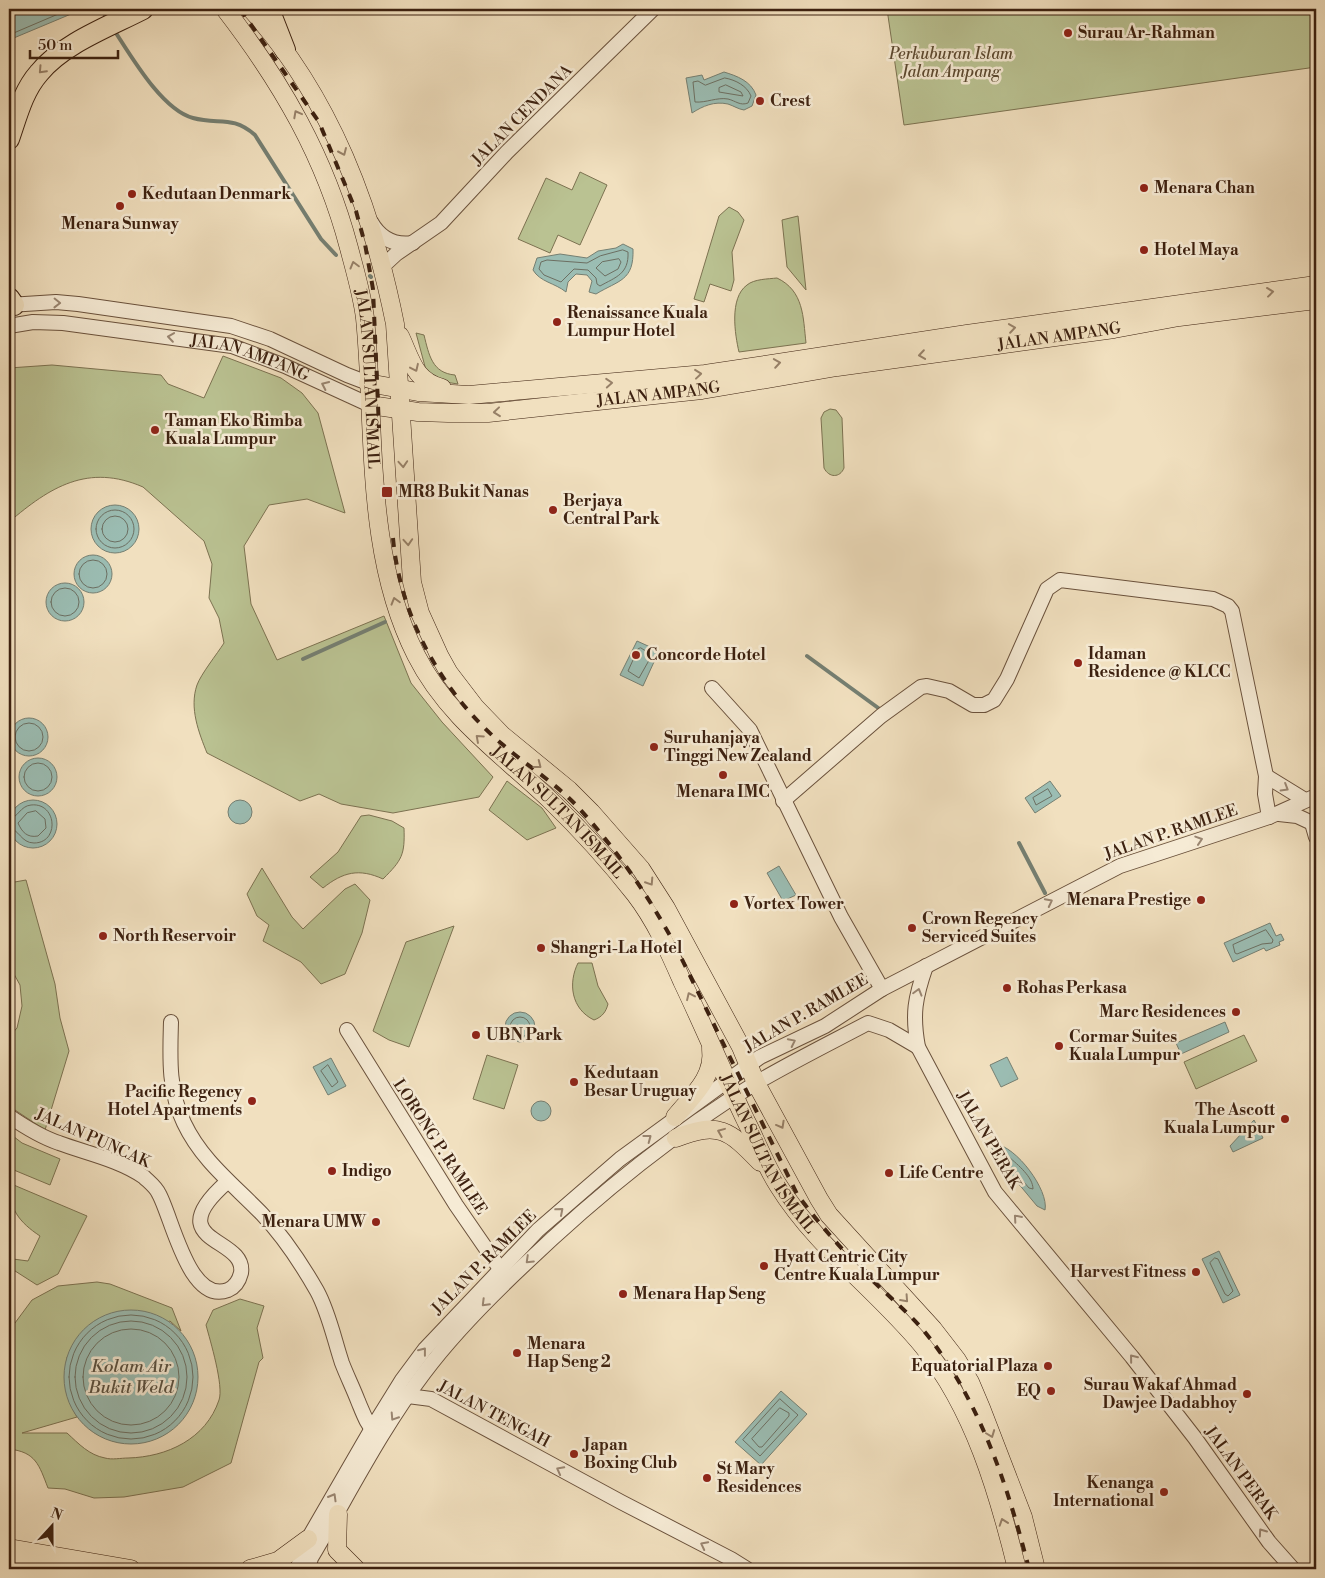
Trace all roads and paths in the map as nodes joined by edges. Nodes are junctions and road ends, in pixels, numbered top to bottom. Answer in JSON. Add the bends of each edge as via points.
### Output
{"nodes":[{"id":1,"x":143,"y":9,"type":"edge"},
{"id":2,"x":226,"y":9,"type":"edge"},
{"id":3,"x":252,"y":9,"type":"edge"},
{"id":4,"x":269,"y":9,"type":"edge"},
{"id":5,"x":653,"y":9,"type":"edge"},
{"id":6,"x":285,"y":50,"type":"junction"},
{"id":7,"x":9,"y":139,"type":"edge"},
{"id":8,"x":369,"y":219,"type":"junction"},
{"id":9,"x":413,"y":243,"type":"junction"},
{"id":10,"x":382,"y":266,"type":"junction"},
{"id":11,"x":1316,"y":285,"type":"edge"},
{"id":12,"x":1316,"y":300,"type":"edge"},
{"id":13,"x":10,"y":303,"type":"edge"},
{"id":14,"x":394,"y":324,"type":"junction"},
{"id":15,"x":9,"y":326,"type":"edge"},
{"id":16,"x":368,"y":383,"type":"junction"},
{"id":17,"x":400,"y":388,"type":"junction"},
{"id":18,"x":469,"y":395,"type":"junction"},
{"id":19,"x":370,"y":405,"type":"junction"},
{"id":20,"x":400,"y":409,"type":"junction"},
{"id":21,"x":712,"y":688,"type":"dead end"},
{"id":22,"x":1266,"y":776,"type":"junction"},
{"id":23,"x":1311,"y":798,"type":"edge"},
{"id":24,"x":783,"y":801,"type":"junction"},
{"id":25,"x":1274,"y":815,"type":"junction"},
{"id":26,"x":1315,"y":827,"type":"edge"},
{"id":27,"x":926,"y":966,"type":"junction"},
{"id":28,"x":882,"y":989,"type":"junction"},
{"id":29,"x":170,"y":1022,"type":"dead end"},
{"id":30,"x":347,"y":1030,"type":"dead end"},
{"id":31,"x":710,"y":1040,"type":"junction"},
{"id":32,"x":918,"y":1047,"type":"junction"},
{"id":33,"x":755,"y":1062,"type":"junction"},
{"id":34,"x":727,"y":1081,"type":"junction"},
{"id":35,"x":756,"y":1083,"type":"junction"},
{"id":36,"x":734,"y":1097,"type":"junction"},
{"id":37,"x":9,"y":1116,"type":"edge"},
{"id":38,"x":675,"y":1117,"type":"junction"},
{"id":39,"x":676,"y":1138,"type":"junction"},
{"id":40,"x":771,"y":1173,"type":"junction"},
{"id":41,"x":227,"y":1182,"type":"junction"},
{"id":42,"x":538,"y":1230,"type":"junction"},
{"id":43,"x":549,"y":1241,"type":"junction"},
{"id":44,"x":504,"y":1275,"type":"junction"},
{"id":45,"x":408,"y":1396,"type":"junction"},
{"id":46,"x":376,"y":1434,"type":"junction"},
{"id":47,"x":338,"y":1514,"type":"junction"},
{"id":48,"x":308,"y":1539,"type":"junction"},
{"id":49,"x":9,"y":1548,"type":"edge"},
{"id":50,"x":9,"y":1560,"type":"edge"},
{"id":51,"x":46,"y":1569,"type":"edge"},
{"id":52,"x":131,"y":1569,"type":"edge"},
{"id":53,"x":250,"y":1569,"type":"edge"},
{"id":54,"x":297,"y":1569,"type":"edge"},
{"id":55,"x":308,"y":1569,"type":"edge"},
{"id":56,"x":356,"y":1569,"type":"edge"},
{"id":57,"x":747,"y":1569,"type":"edge"},
{"id":58,"x":1016,"y":1569,"type":"edge"},
{"id":59,"x":1036,"y":1569,"type":"edge"},
{"id":60,"x":1292,"y":1569,"type":"edge"}],
"edges":[{"from":1,"to":7,"type":"highway","one_way":true,"via":[[66,49],[39,73],[20,105]]},
{"from":16,"to":2,"type":"main road","name":"JALAN SULTAN ISMAIL","one_way":true,"via":[[365,317],[360,288],[327,178],[286,96]]},
{"from":3,"to":6,"type":"main road","name":"JALAN SULTAN ISMAIL"},
{"from":4,"to":6,"type":"highway"},
{"from":5,"to":9,"type":"street","name":"JALAN CENDANA","via":[[507,152],[441,223]]},
{"from":6,"to":8,"type":"main road","name":"JALAN SULTAN ISMAIL","one_way":true,"via":[[337,137]]},
{"from":8,"to":9,"type":"street","via":[[387,239],[399,244]]},
{"from":8,"to":10,"type":"main road","name":"JALAN SULTAN ISMAIL"},
{"from":9,"to":10,"type":"street","name":"JALAN CENDANA"},
{"from":10,"to":14,"type":"main road","name":"JALAN SULTAN ISMAIL"},
{"from":18,"to":11,"type":"main road","name":"JALAN AMPANG","one_way":true,"via":[[705,374]]},
{"from":12,"to":20,"type":"main road","name":"JALAN AMPANG","one_way":true,"via":[[837,367],[702,390],[488,412],[430,413]]},
{"from":13,"to":16,"type":"street","name":"JALAN AMPANG","one_way":true,"via":[[78,304],[231,326],[270,339]]},
{"from":14,"to":17,"type":"main road","name":"JALAN SULTAN ISMAIL"},
{"from":14,"to":18,"type":"main road","one_way":true,"via":[[420,377],[433,386]]},
{"from":19,"to":15,"type":"street","name":"JALAN AMPANG","one_way":true,"via":[[286,366],[232,346],[63,323],[33,322]]},
{"from":16,"to":17,"type":"main road","name":"JALAN AMPANG"},
{"from":16,"to":19,"type":"main road","name":"JALAN SULTAN ISMAIL"},
{"from":17,"to":18,"type":"main road","name":"JALAN AMPANG"},
{"from":17,"to":20,"type":"main road","name":"JALAN SULTAN ISMAIL"},
{"from":19,"to":20,"type":"main road","name":"JALAN AMPANG"},
{"from":31,"to":19,"type":"main road","name":"JALAN SULTAN ISMAIL","one_way":true,"via":[[666,947],[634,893],[548,798],[473,732],[445,700],[416,656],[395,602],[384,556]]},
{"from":20,"to":33,"type":"main road","name":"JALAN SULTAN ISMAIL","one_way":true,"via":[[412,582],[420,613],[439,655],[475,707],[502,735],[569,790],[641,869],[666,908],[741,1047]]},
{"from":21,"to":24,"type":"street","via":[[750,730]]},
{"from":22,"to":23,"type":"street","one_way":true},
{"from":22,"to":24,"type":"street","via":[[1232,612],[1221,602],[1060,580],[1047,590],[1008,680],[994,700],[984,705],[973,705],[949,691],[921,687],[881,716]]},
{"from":22,"to":25,"type":"street","via":[[1265,794]]},
{"from":23,"to":25,"type":"street","name":"JALAN P. RAMLEE"},
{"from":24,"to":28,"type":"street","via":[[841,917]]},
{"from":25,"to":26,"type":"street","via":[[1297,816]]},
{"from":27,"to":25,"type":"street","name":"JALAN P. RAMLEE","one_way":true,"via":[[1120,866]]},
{"from":27,"to":28,"type":"street","name":"JALAN P. RAMLEE"},
{"from":32,"to":27,"type":"street","name":"JALAN PERAK","one_way":true,"via":[[914,1006]]},
{"from":33,"to":28,"type":"street","name":"JALAN P. RAMLEE","one_way":true,"via":[[825,1026]]},
{"from":29,"to":41,"type":"street","via":[[170,1069],[178,1108],[203,1155]]},
{"from":30,"to":44,"type":"street","name":"LORONG P. RAMLEE","via":[[430,1165]]},
{"from":31,"to":34,"type":"main road","name":"JALAN SULTAN ISMAIL"},
{"from":31,"to":38,"type":"main road","via":[[713,1061],[708,1075]]},
{"from":32,"to":35,"type":"street","name":"JALAN P. RAMLEE","via":[[889,1030],[868,1023]]},
{"from":60,"to":32,"type":"street","name":"JALAN PERAK","one_way":true,"via":[[1137,1363],[995,1192]]},
{"from":33,"to":34,"type":"street","name":"JALAN P. RAMLEE"},
{"from":33,"to":35,"type":"main road","name":"JALAN SULTAN ISMAIL"},
{"from":34,"to":36,"type":"main road","name":"JALAN SULTAN ISMAIL"},
{"from":34,"to":38,"type":"street","name":"JALAN P. RAMLEE"},
{"from":35,"to":36,"type":"street","name":"JALAN P. RAMLEE"},
{"from":35,"to":59,"type":"main road","name":"JALAN SULTAN ISMAIL","one_way":true,"via":[[829,1215],[933,1329],[970,1382],[1023,1517]]},
{"from":36,"to":39,"type":"street","name":"JALAN P. RAMLEE"},
{"from":36,"to":40,"type":"main road","name":"JALAN SULTAN ISMAIL"},
{"from":37,"to":41,"type":"street","name":"JALAN PUNCAK","via":[[40,1136],[113,1162],[148,1181],[160,1195],[193,1275],[206,1289],[220,1293],[234,1287],[241,1266],[233,1253],[207,1235],[201,1226],[201,1215],[209,1200]]},
{"from":42,"to":38,"type":"street","name":"JALAN P. RAMLEE","one_way":true,"via":[[620,1159]]},
{"from":40,"to":39,"type":"main road","one_way":true,"via":[[740,1141],[716,1129],[709,1128]]},
{"from":39,"to":43,"type":"street","name":"JALAN P. RAMLEE","via":[[622,1178]]},
{"from":58,"to":40,"type":"main road","name":"JALAN SULTAN ISMAIL","one_way":true,"via":[[979,1446],[956,1395],[922,1345],[828,1250],[790,1204]]},
{"from":41,"to":46,"type":"street","via":[[264,1216],[302,1266],[321,1300],[342,1363]]},
{"from":42,"to":43,"type":"street"},
{"from":42,"to":44,"type":"street","name":"JALAN P. RAMLEE"},
{"from":43,"to":44,"type":"street","name":"JALAN P. RAMLEE","one_way":true},
{"from":44,"to":45,"type":"street","name":"JALAN P. RAMLEE","one_way":true},
{"from":46,"to":44,"type":"street","name":"JALAN P. RAMLEE","one_way":true,"via":[[402,1380],[425,1349]]},
{"from":45,"to":46,"type":"street","name":"JALAN P. RAMLEE","one_way":true},
{"from":57,"to":45,"type":"street","name":"JALAN TENGAH","one_way":true,"via":[[431,1399]]},
{"from":46,"to":47,"type":"street","name":"JALAN P. RAMLEE"},
{"from":48,"to":46,"type":"street","name":"JALAN P. RAMLEE","one_way":true},
{"from":47,"to":55,"type":"street","name":"JALAN P. RAMLEE","via":[[311,1558]]},
{"from":47,"to":56,"type":"main road","via":[[337,1550]]},
{"from":48,"to":53,"type":"main road","via":[[278,1561]]},
{"from":48,"to":54,"type":"street","name":"JALAN P. RAMLEE"},
{"from":49,"to":52,"type":"main road"},
{"from":50,"to":51,"type":"main road"}]}
